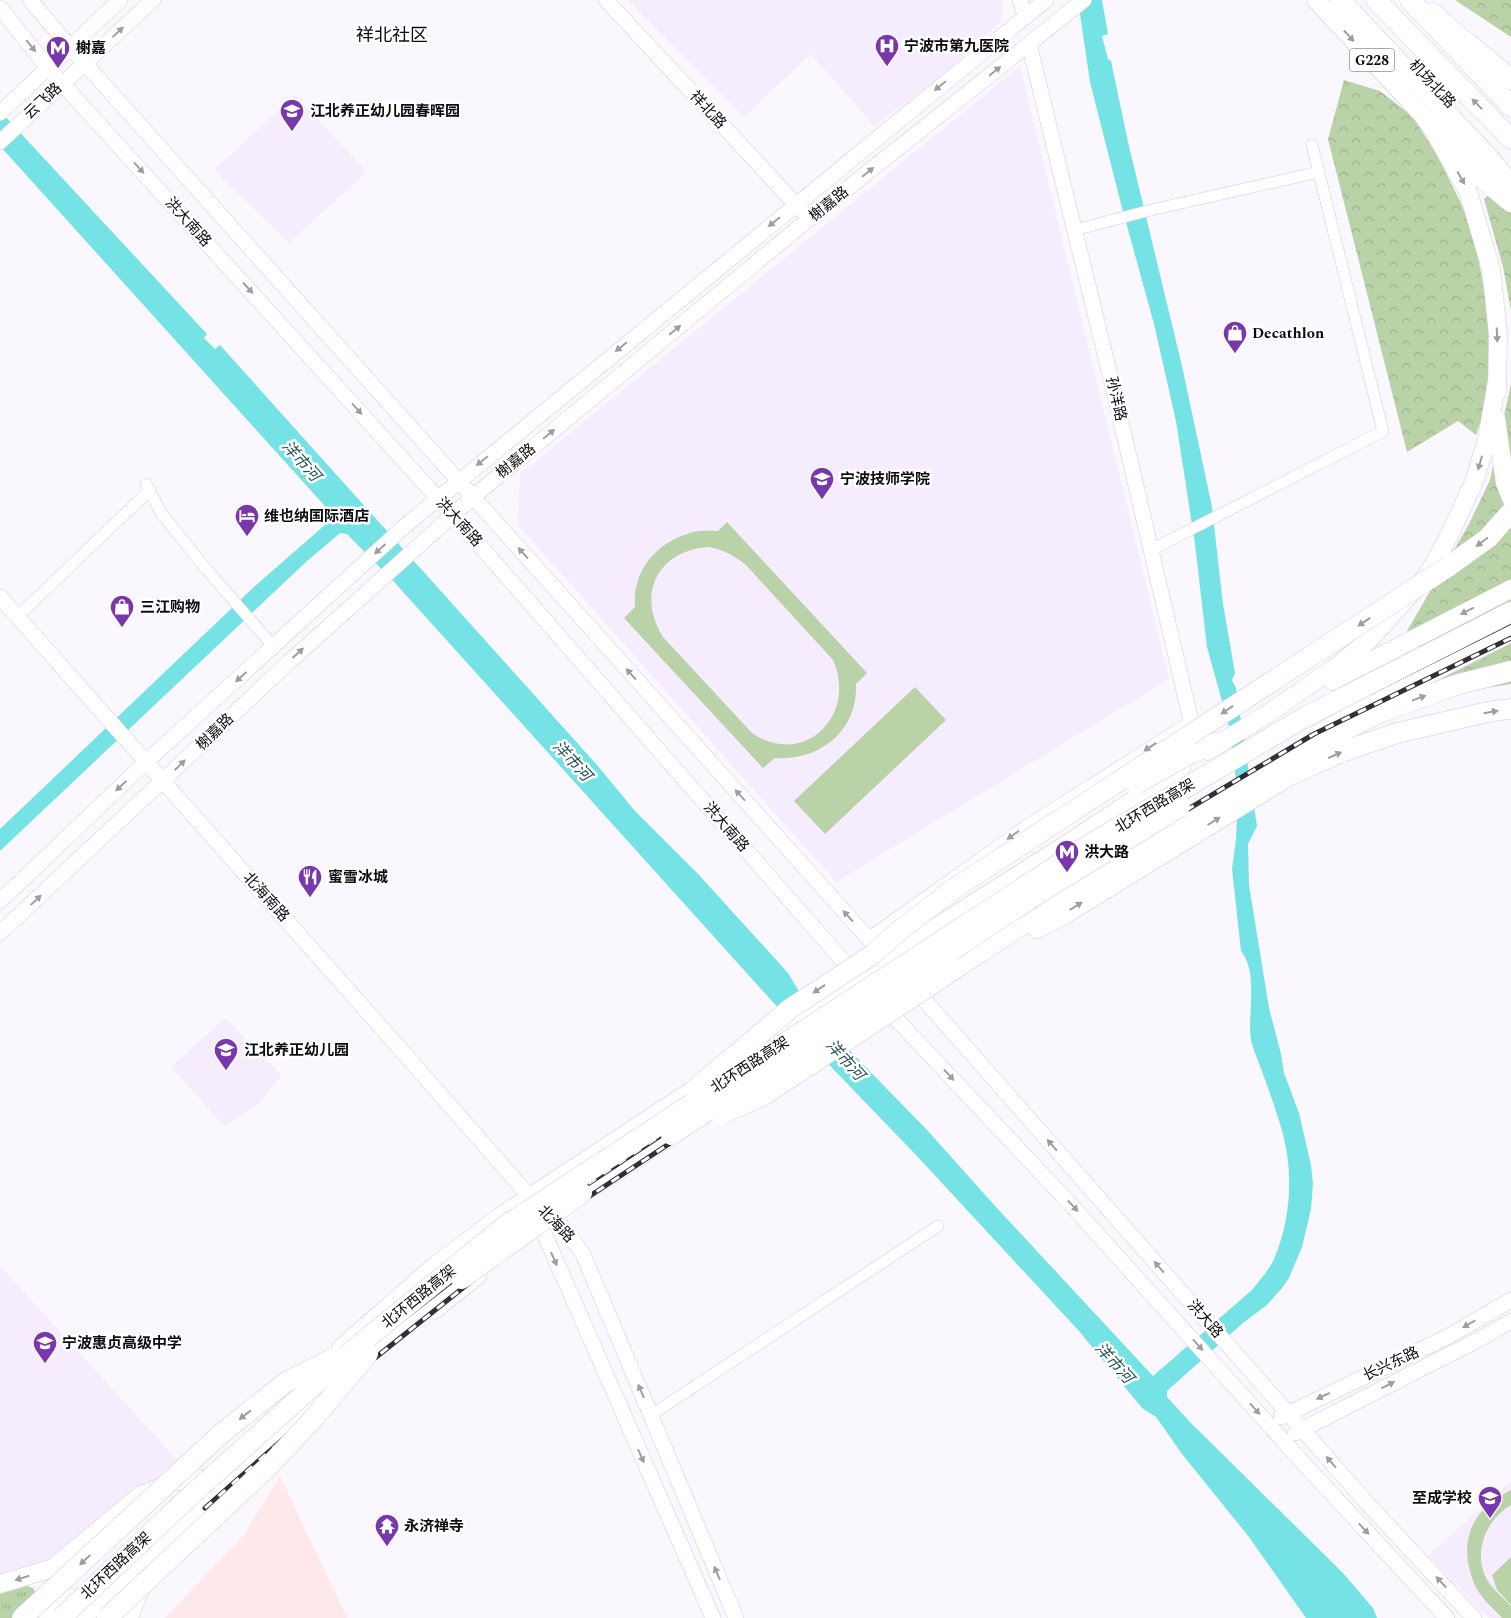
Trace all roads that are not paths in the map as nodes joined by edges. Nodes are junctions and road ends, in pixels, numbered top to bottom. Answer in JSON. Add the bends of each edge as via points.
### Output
{"nodes":[{"id":1,"x":30,"y":0,"type":"edge"},
{"id":2,"x":120,"y":0,"type":"edge"},
{"id":3,"x":153,"y":0,"type":"edge"},
{"id":4,"x":606,"y":0,"type":"edge"},
{"id":5,"x":1020,"y":0,"type":"edge"},
{"id":6,"x":1046,"y":0,"type":"edge"},
{"id":7,"x":1084,"y":0,"type":"edge"},
{"id":8,"x":1316,"y":0,"type":"edge"},
{"id":9,"x":1340,"y":0,"type":"edge"},
{"id":10,"x":1354,"y":0,"type":"edge"},
{"id":11,"x":1376,"y":0,"type":"edge"},
{"id":12,"x":1410,"y":0,"type":"edge"},
{"id":13,"x":1421,"y":0,"type":"edge"},
{"id":14,"x":0,"y":8,"type":"edge"},
{"id":15,"x":1026,"y":16,"type":"junction"},
{"id":16,"x":1464,"y":40,"type":"junction"},
{"id":17,"x":1029,"y":44,"type":"junction"},
{"id":18,"x":70,"y":48,"type":"junction"},
{"id":19,"x":84,"y":63,"type":"junction"},
{"id":20,"x":48,"y":68,"type":"junction"},
{"id":21,"x":1511,"y":69,"type":"edge"},
{"id":22,"x":1511,"y":79,"type":"edge"},
{"id":23,"x":62,"y":84,"type":"junction"},
{"id":24,"x":1511,"y":106,"type":"edge"},
{"id":25,"x":0,"y":113,"type":"edge"},
{"id":26,"x":1428,"y":120,"type":"junction"},
{"id":27,"x":1511,"y":139,"type":"edge"},
{"id":28,"x":0,"y":142,"type":"edge"},
{"id":29,"x":1312,"y":145,"type":"dead end"},
{"id":30,"x":1511,"y":167,"type":"edge"},
{"id":31,"x":1319,"y":172,"type":"junction"},
{"id":32,"x":1511,"y":185,"type":"edge"},
{"id":33,"x":1511,"y":202,"type":"edge"},
{"id":34,"x":796,"y":204,"type":"junction"},
{"id":35,"x":809,"y":220,"type":"junction"},
{"id":36,"x":1075,"y":230,"type":"junction"},
{"id":37,"x":1497,"y":381,"type":"junction"},
{"id":38,"x":458,"y":481,"type":"junction"},
{"id":39,"x":473,"y":497,"type":"junction"},
{"id":40,"x":438,"y":498,"type":"junction"},
{"id":41,"x":1511,"y":498,"type":"edge"},
{"id":42,"x":1511,"y":512,"type":"edge"},
{"id":43,"x":453,"y":514,"type":"junction"},
{"id":44,"x":1151,"y":550,"type":"junction"},
{"id":45,"x":1511,"y":589,"type":"edge"},
{"id":46,"x":0,"y":597,"type":"edge"},
{"id":47,"x":1511,"y":612,"type":"edge"},
{"id":48,"x":17,"y":617,"type":"junction"},
{"id":49,"x":1511,"y":625,"type":"edge"},
{"id":50,"x":1511,"y":633,"type":"edge"},
{"id":51,"x":270,"y":643,"type":"junction"},
{"id":52,"x":1511,"y":671,"type":"edge"},
{"id":53,"x":1511,"y":709,"type":"edge"},
{"id":54,"x":1269,"y":713,"type":"junction"},
{"id":55,"x":1191,"y":721,"type":"junction"},
{"id":56,"x":1218,"y":743,"type":"junction"},
{"id":57,"x":144,"y":759,"type":"junction"},
{"id":58,"x":163,"y":781,"type":"junction"},
{"id":59,"x":0,"y":901,"type":"edge"},
{"id":60,"x":0,"y":933,"type":"edge"},
{"id":61,"x":876,"y":951,"type":"junction"},
{"id":62,"x":955,"y":969,"type":"junction"},
{"id":63,"x":859,"y":980,"type":"junction"},
{"id":64,"x":912,"y":986,"type":"junction"},
{"id":65,"x":883,"y":1005,"type":"junction"},
{"id":66,"x":940,"y":1017,"type":"joint"},
{"id":67,"x":915,"y":1040,"type":"joint"},
{"id":68,"x":671,"y":1135,"type":"junction"},
{"id":69,"x":637,"y":1139,"type":"junction"},
{"id":70,"x":530,"y":1198,"type":"junction"},
{"id":71,"x":558,"y":1221,"type":"junction"},
{"id":72,"x":938,"y":1226,"type":"dead end"},
{"id":73,"x":542,"y":1232,"type":"junction"},
{"id":74,"x":1511,"y":1300,"type":"edge"},
{"id":75,"x":1511,"y":1321,"type":"edge"},
{"id":76,"x":364,"y":1349,"type":"junction"},
{"id":77,"x":1288,"y":1412,"type":"junction"},
{"id":78,"x":654,"y":1413,"type":"dead end"},
{"id":79,"x":1269,"y":1424,"type":"junction"},
{"id":80,"x":1303,"y":1430,"type":"junction"},
{"id":81,"x":1282,"y":1440,"type":"junction"},
{"id":82,"x":197,"y":1478,"type":"junction"},
{"id":83,"x":244,"y":1489,"type":"junction"},
{"id":84,"x":147,"y":1568,"type":"junction"},
{"id":85,"x":0,"y":1584,"type":"edge"},
{"id":86,"x":22,"y":1618,"type":"edge"},
{"id":87,"x":48,"y":1618,"type":"edge"},
{"id":88,"x":61,"y":1618,"type":"edge"},
{"id":89,"x":81,"y":1618,"type":"edge"},
{"id":90,"x":96,"y":1618,"type":"edge"},
{"id":91,"x":107,"y":1618,"type":"edge"},
{"id":92,"x":125,"y":1618,"type":"edge"},
{"id":93,"x":130,"y":1618,"type":"edge"},
{"id":94,"x":713,"y":1618,"type":"edge"},
{"id":95,"x":736,"y":1618,"type":"edge"},
{"id":96,"x":1447,"y":1618,"type":"edge"},
{"id":97,"x":1474,"y":1618,"type":"edge"}],
"edges":[{"from":1,"to":18,"type":"main road","name":"洪大南路"},
{"from":2,"to":18,"type":"main road","name":"云飞路"},
{"from":19,"to":3,"type":"main road","name":"云飞路","one_way":true},
{"from":4,"to":34,"type":"main road","name":"祥北路"},
{"from":5,"to":15,"type":"main road"},
{"from":6,"to":15,"type":"main road","name":"榭嘉路"},
{"from":7,"to":17,"type":"main road","name":"榭嘉路"},
{"from":8,"to":26,"type":"main road","name":"机场北路","number":"G228","one_way":true},
{"from":9,"to":32,"type":"highway"},
{"from":10,"to":30,"type":"highway","name":"机场北路"},
{"from":27,"to":11,"type":"highway","name":"机场北路","one_way":true},
{"from":12,"to":24,"type":"highway"},
{"from":13,"to":16,"type":"main road"},
{"from":14,"to":20,"type":"main road","name":"洪大南路","one_way":true},
{"from":15,"to":34,"type":"main road","name":"榭嘉路","one_way":true},
{"from":16,"to":21,"type":"highway"},
{"from":16,"to":22,"type":"highway"},
{"from":35,"to":17,"type":"main road","name":"榭嘉路","one_way":true},
{"from":17,"to":36,"type":"main road","name":"孙洋路"},
{"from":18,"to":19,"type":"main road","name":"洪大南路"},
{"from":18,"to":20,"type":"main road","name":"云飞路"},
{"from":19,"to":23,"type":"main road","name":"云飞路"},
{"from":19,"to":38,"type":"main road","name":"洪大南路"},
{"from":20,"to":23,"type":"main road","name":"洪大南路"},
{"from":20,"to":25,"type":"main road","name":"云飞路"},
{"from":23,"to":28,"type":"main road","name":"云飞路"},
{"from":23,"to":40,"type":"main road","name":"洪大南路","one_way":true},
{"from":26,"to":33,"type":"highway","via":[[1477,174]]},
{"from":26,"to":37,"type":"main road","number":"G228","one_way":true,"via":[[1468,191],[1491,269],[1498,334]]},
{"from":29,"to":31,"type":"street"},
{"from":31,"to":36,"type":"street"},
{"from":31,"to":44,"type":"street","via":[[1382,431]]},
{"from":34,"to":35,"type":"main road","name":"祥北路"},
{"from":34,"to":38,"type":"main road","name":"榭嘉路","one_way":true},
{"from":39,"to":35,"type":"main road","name":"榭嘉路","one_way":true},
{"from":36,"to":44,"type":"main road","name":"孙洋路"},
{"from":37,"to":41,"type":"main road","number":"G228","via":[[1496,421],[1505,483]]},
{"from":37,"to":54,"type":"main road","one_way":true,"via":[[1487,439],[1474,482],[1427,576],[1368,641],[1338,666]]},
{"from":38,"to":39,"type":"main road","name":"洪大南路"},
{"from":38,"to":40,"type":"main road","name":"榭嘉路"},
{"from":39,"to":43,"type":"main road","name":"榭嘉路"},
{"from":61,"to":39,"type":"main road","name":"洪大南路","one_way":true},
{"from":40,"to":43,"type":"main road","name":"洪大南路"},
{"from":40,"to":51,"type":"main road","name":"榭嘉路","one_way":true},
{"from":42,"to":61,"type":"highway","one_way":true,"bridge":true,"via":[[1488,538],[1448,566],[952,890]]},
{"from":58,"to":43,"type":"main road","name":"榭嘉路","one_way":true},
{"from":43,"to":63,"type":"main road","name":"洪大南路"},
{"from":44,"to":55,"type":"main road","name":"孙洋路"},
{"from":45,"to":54,"type":"main road","one_way":true},
{"from":46,"to":48,"type":"main road","name":"北海南路"},
{"from":47,"to":69,"type":"highway","name":"北环西路高架","bridge":true,"via":[[1305,717],[1082,849]]},
{"from":48,"to":51,"type":"street","via":[[148,487],[161,513]]},
{"from":48,"to":57,"type":"main road","name":"北海南路"},
{"from":49,"to":68,"type":"highway","name":"北环西路高架","bridge":true,"via":[[1311,726],[1047,888]]},
{"from":50,"to":64,"type":"main road","via":[[1374,702],[1177,816]]},
{"from":51,"to":57,"type":"main road","name":"榭嘉路","one_way":true},
{"from":62,"to":52,"type":"highway","one_way":true,"via":[[1077,888],[1299,754],[1379,713],[1459,684]]},
{"from":62,"to":53,"type":"highway","one_way":true,"via":[[1066,913],[1290,775],[1397,733]]},
{"from":54,"to":56,"type":"main road"},
{"from":55,"to":56,"type":"main road"},
{"from":55,"to":61,"type":"street","one_way":true,"via":[[1024,827]]},
{"from":56,"to":61,"type":"main road","via":[[1078,837]]},
{"from":56,"to":61,"type":"highway","bridge":true,"via":[[1190,753],[1126,790]]},
{"from":57,"to":58,"type":"main road","name":"北海南路"},
{"from":57,"to":59,"type":"main road","name":"榭嘉路","one_way":true},
{"from":60,"to":58,"type":"main road","name":"榭嘉路","one_way":true},
{"from":58,"to":70,"type":"main road","name":"北海南路"},
{"from":61,"to":63,"type":"main road"},
{"from":61,"to":64,"type":"main road","name":"洪大南路"},
{"from":61,"to":69,"type":"highway","one_way":true,"bridge":true,"via":[[791,1008]]},
{"from":62,"to":68,"type":"highway","bridge":true,"via":[[764,1095]]},
{"from":63,"to":65,"type":"main road","name":"洪大南路"},
{"from":63,"to":70,"type":"main road"},
{"from":64,"to":65,"type":"main road"},
{"from":64,"to":66,"type":"main road","name":"洪大南路"},
{"from":65,"to":67,"type":"main road","name":"洪大南路"},
{"from":65,"to":71,"type":"main road"},
{"from":77,"to":66,"type":"main road","name":"洪大路","one_way":true},
{"from":67,"to":79,"type":"main road","name":"洪大路","one_way":true,"via":[[1074,1206]]},
{"from":68,"to":76,"type":"highway","name":"北环西路高架","bridge":true,"via":[[488,1258]]},
{"from":69,"to":76,"type":"highway","name":"北环西路高架","bridge":true,"via":[[506,1225]]},
{"from":70,"to":71,"type":"main road","name":"北海路"},
{"from":70,"to":73,"type":"main road","name":"北海路"},
{"from":70,"to":82,"type":"main road","via":[[436,1265]]},
{"from":71,"to":73,"type":"main road"},
{"from":95,"to":71,"type":"main road","name":"北海路","one_way":true,"via":[[583,1254]]},
{"from":72,"to":78,"type":"street"},
{"from":73,"to":84,"type":"main road","via":[[490,1266],[365,1365],[224,1491]]},
{"from":73,"to":94,"type":"main road","name":"北海路","one_way":true},
{"from":74,"to":77,"type":"main road","name":"长兴东路","one_way":true,"via":[[1447,1337]]},
{"from":80,"to":75,"type":"main road","name":"长兴东路","one_way":true},
{"from":76,"to":83,"type":"highway","bridge":true,"via":[[313,1419]]},
{"from":76,"to":86,"type":"highway","one_way":true,"bridge":true,"via":[[286,1382],[222,1433]]},
{"from":76,"to":88,"type":"highway","name":"北环西路高架","bridge":true,"via":[[189,1497]]},
{"from":76,"to":89,"type":"highway","name":"北环西路高架","bridge":true},
{"from":77,"to":79,"type":"main road","name":"长兴东路"},
{"from":77,"to":80,"type":"main road","name":"洪大路"},
{"from":79,"to":81,"type":"main road","name":"洪大路"},
{"from":80,"to":81,"type":"main road","name":"长兴东路"},
{"from":97,"to":80,"type":"main road","name":"洪大路","one_way":true},
{"from":81,"to":96,"type":"main road","name":"洪大路","one_way":true},
{"from":82,"to":85,"type":"main road","one_way":true,"via":[[141,1494],[52,1568]]},
{"from":82,"to":87,"type":"main road"},
{"from":83,"to":91,"type":"highway","bridge":true},
{"from":83,"to":92,"type":"highway","bridge":true,"via":[[203,1541]]},
{"from":84,"to":90,"type":"main road"},
{"from":84,"to":93,"type":"main road"}]}
